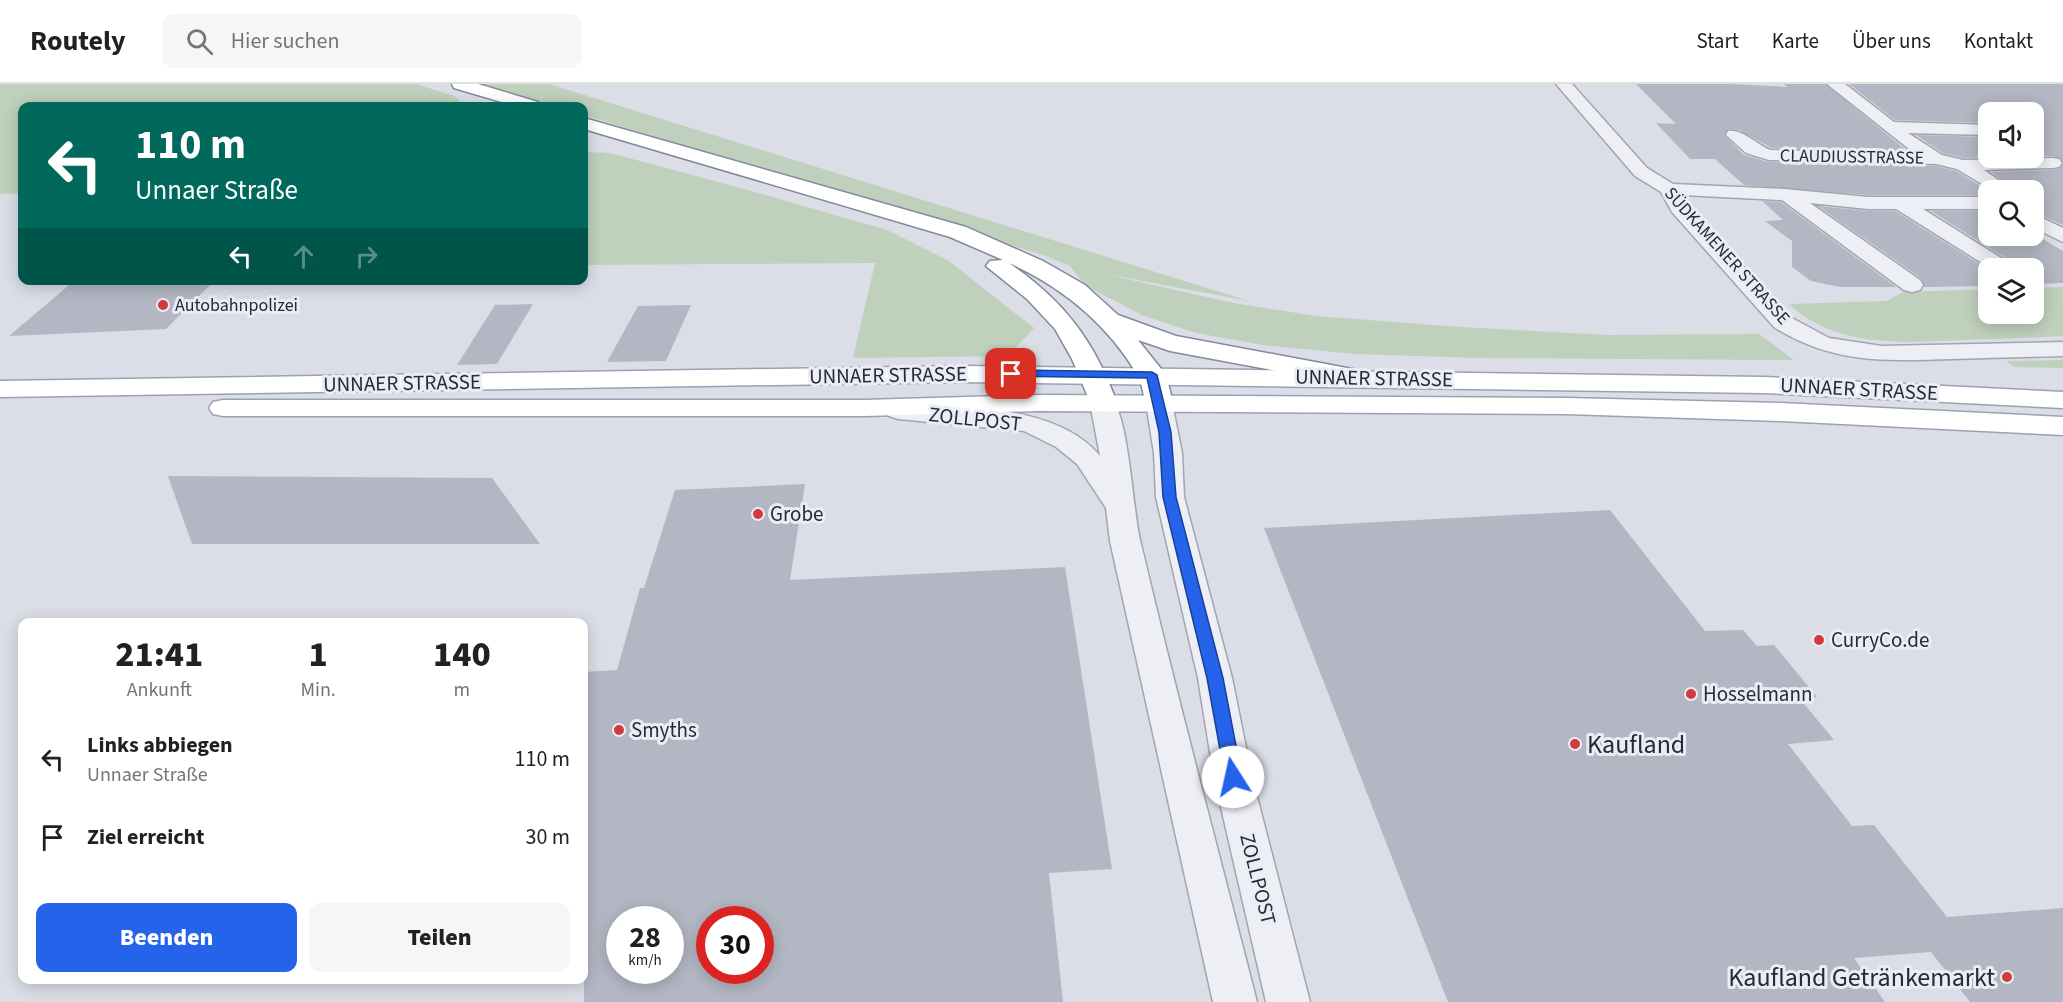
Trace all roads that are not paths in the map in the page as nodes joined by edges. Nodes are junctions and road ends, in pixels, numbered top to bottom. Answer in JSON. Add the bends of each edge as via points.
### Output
{"nodes":[{"id":1,"x":1563,"y":84,"type":"edge"},
{"id":2,"x":1835,"y":84,"type":"edge"},
{"id":3,"x":452,"y":85,"type":"edge"},
{"id":4,"x":493,"y":102,"type":"edge"},
{"id":5,"x":517,"y":102,"type":"edge"},
{"id":6,"x":588,"y":124,"type":"edge"},
{"id":7,"x":1890,"y":127,"type":"junction"},
{"id":8,"x":1978,"y":130,"type":"edge"},
{"id":9,"x":588,"y":135,"type":"edge"},
{"id":10,"x":1734,"y":135,"type":"dead end"},
{"id":11,"x":1769,"y":155,"type":"junction"},
{"id":12,"x":1935,"y":159,"type":"junction"},
{"id":13,"x":2053,"y":163,"type":"dead end"},
{"id":14,"x":1963,"y":165,"type":"junction"},
{"id":15,"x":1988,"y":180,"type":"edge"},
{"id":16,"x":1789,"y":181,"type":"junction"},
{"id":17,"x":1669,"y":189,"type":"junction"},
{"id":18,"x":1899,"y":202,"type":"junction"},
{"id":19,"x":1978,"y":202,"type":"edge"},
{"id":20,"x":2044,"y":217,"type":"edge"},
{"id":21,"x":2063,"y":236,"type":"edge"},
{"id":22,"x":1988,"y":258,"type":"edge"},
{"id":23,"x":1912,"y":285,"type":"dead end"},
{"id":24,"x":1109,"y":320,"type":"junction"},
{"id":25,"x":2063,"y":349,"type":"edge"},
{"id":26,"x":1856,"y":353,"type":"joint"},
{"id":27,"x":1092,"y":374,"type":"junction"},
{"id":28,"x":1363,"y":379,"type":"junction"},
{"id":29,"x":0,"y":389,"type":"edge"},
{"id":30,"x":1156,"y":389,"type":"junction"},
{"id":31,"x":2063,"y":400,"type":"edge"},
{"id":32,"x":1103,"y":403,"type":"junction"},
{"id":33,"x":0,"y":408,"type":"edge"},
{"id":34,"x":865,"y":408,"type":"junction"},
{"id":35,"x":2063,"y":426,"type":"edge"},
{"id":36,"x":1119,"y":508,"type":"junction"},
{"id":37,"x":1235,"y":1002,"type":"edge"},
{"id":38,"x":1288,"y":1002,"type":"edge"}],
"edges":[{"from":1,"to":17,"type":"street","name":"SÜDKAMENER STRASSE","via":[[1641,172]]},
{"from":2,"to":7,"type":"street","name":"CLAUDIUSSTRASSE"},
{"from":3,"to":4,"type":"main road"},
{"from":3,"to":5,"type":"main road"},
{"from":6,"to":24,"type":"main road","via":[[958,232],[1035,266],[1076,290]]},
{"from":7,"to":8,"type":"street","name":"CLAUDIUSSTRASSE"},
{"from":7,"to":12,"type":"street","name":"CLAUDIUSSTRASSE"},
{"from":9,"to":27,"type":"main road","via":[[937,236],[977,252],[1024,284],[1064,321]]},
{"from":10,"to":11,"type":"street","name":"CLAUDIUSSTRASSE","via":[[1752,149]]},
{"from":11,"to":12,"type":"street","name":"CLAUDIUSSTRASSE"},
{"from":11,"to":16,"type":"street","name":"CLAUDIUSSTRASSE"},
{"from":12,"to":14,"type":"street","name":"CLAUDIUSSTRASSE"},
{"from":13,"to":14,"type":"street","name":"CLAUDIUSSTRASSE"},
{"from":14,"to":15,"type":"street","name":"CLAUDIUSSTRASSE"},
{"from":16,"to":17,"type":"street","name":"CLAUDIUSSTRASSE"},
{"from":16,"to":18,"type":"street","name":"CLAUDIUSSTRASSE","via":[[1822,199]]},
{"from":16,"to":23,"type":"street","name":"CLAUDIUSSTRASSE"},
{"from":17,"to":26,"type":"street","name":"SÜDKAMENER STRASSE","via":[[1679,208],[1782,322],[1811,339]]},
{"from":18,"to":19,"type":"street","name":"CLAUDIUSSTRASSE"},
{"from":18,"to":22,"type":"street"},
{"from":20,"to":21,"type":"street"},
{"from":24,"to":28,"type":"main road","via":[[1170,343]]},
{"from":24,"to":30,"type":"main road"},
{"from":25,"to":26,"type":"street","name":"UNNAER STRASSE"},
{"from":27,"to":29,"type":"main road","name":"UNNAER STRASSE"},
{"from":27,"to":30,"type":"main road","name":"UNNAER STRASSE"},
{"from":27,"to":32,"type":"main road"},
{"from":28,"to":30,"type":"main road","name":"UNNAER STRASSE"},
{"from":28,"to":31,"type":"main road","name":"UNNAER STRASSE","via":[[1764,385]]},
{"from":30,"to":32,"type":"main road","name":"UNNAER STRASSE"},
{"from":30,"to":35,"type":"main road","name":"UNNAER STRASSE"},
{"from":30,"to":38,"type":"street","name":"ZOLLPOST","via":[[1168,453],[1170,497]]},
{"from":32,"to":34,"type":"main road","name":"UNNAER STRASSE"},
{"from":32,"to":36,"type":"street","name":"ZOLLPOST"},
{"from":33,"to":34,"type":"main road","name":"UNNAER STRASSE"},
{"from":34,"to":36,"type":"street","name":"ZOLLPOST","via":[[1031,424],[1065,441],[1088,459]]},
{"from":36,"to":37,"type":"street","name":"ZOLLPOST"}]}
